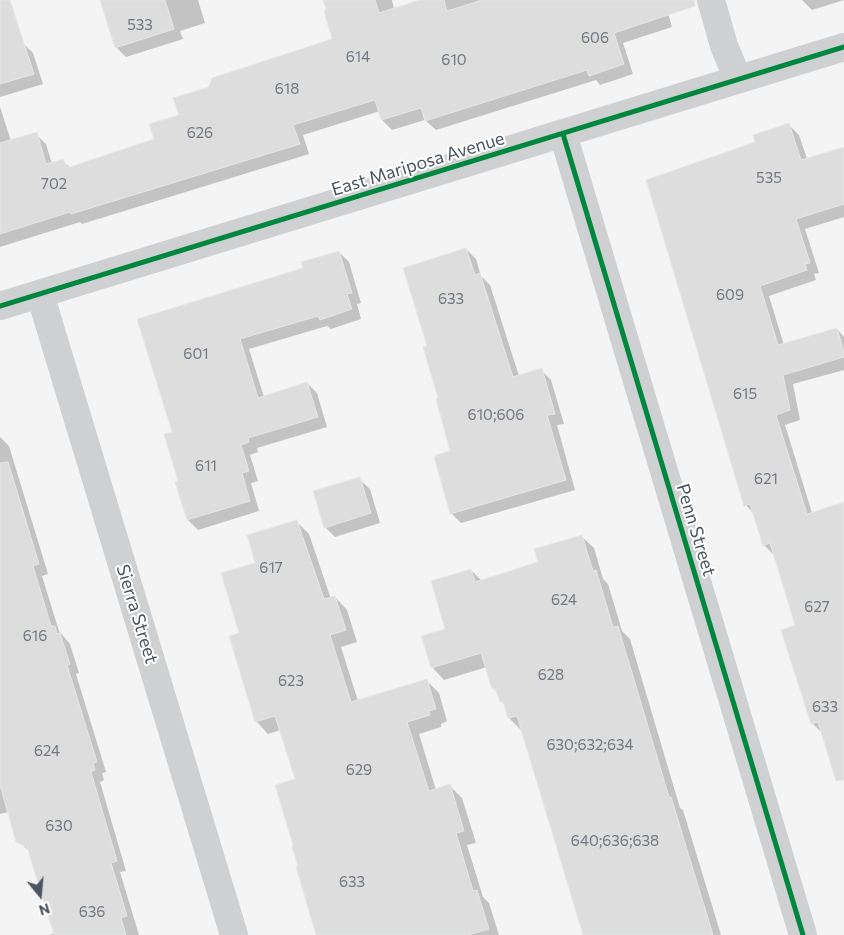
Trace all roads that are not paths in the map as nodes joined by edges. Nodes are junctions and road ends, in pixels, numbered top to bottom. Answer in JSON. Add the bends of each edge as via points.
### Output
{"nodes":[{"id":1,"x":711,"y":0,"type":"edge"},
{"id":2,"x":844,"y":47,"type":"edge"},
{"id":3,"x":738,"y":80,"type":"junction"},
{"id":4,"x":563,"y":134,"type":"junction"},
{"id":5,"x":40,"y":294,"type":"junction"},
{"id":6,"x":0,"y":306,"type":"edge"},
{"id":7,"x":234,"y":935,"type":"edge"},
{"id":8,"x":803,"y":935,"type":"edge"}],
"edges":[{"from":1,"to":3,"type":"street"},
{"from":2,"to":3,"type":"street","name":"East Mariposa Avenue"},
{"from":3,"to":4,"type":"street","name":"East Mariposa Avenue"},
{"from":4,"to":5,"type":"street","name":"East Mariposa Avenue"},
{"from":4,"to":8,"type":"street","name":"Penn Street"},
{"from":5,"to":6,"type":"street","name":"East Mariposa Avenue"},
{"from":5,"to":7,"type":"street","name":"Sierra Street"}]}
